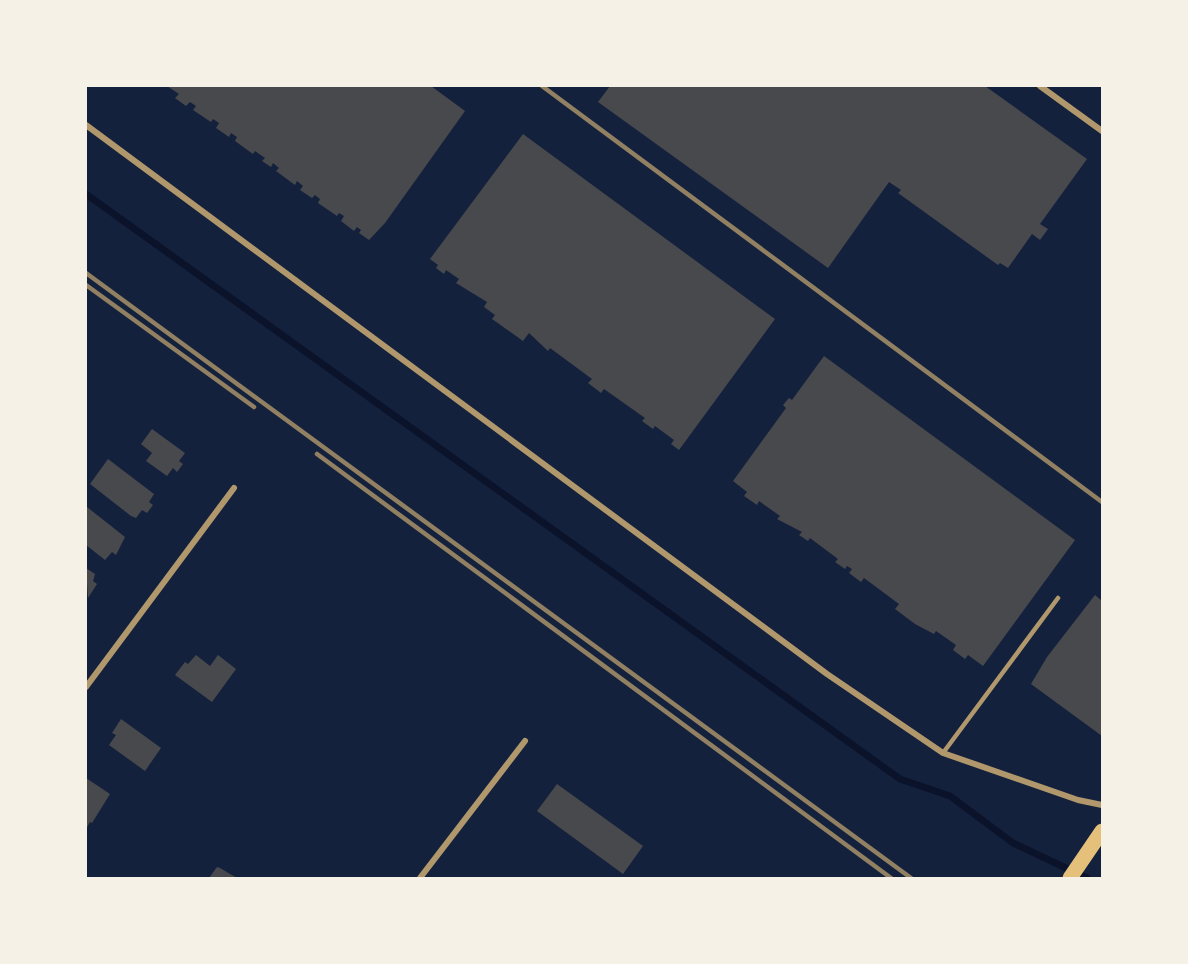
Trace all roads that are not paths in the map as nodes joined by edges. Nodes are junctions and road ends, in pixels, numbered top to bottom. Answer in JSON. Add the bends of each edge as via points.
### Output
{"nodes":[{"id":1,"x":1040,"y":86,"type":"edge"},
{"id":2,"x":86,"y":125,"type":"edge"},
{"id":3,"x":1102,"y":131,"type":"edge"},
{"id":4,"x":234,"y":488,"type":"dead end"},
{"id":5,"x":1058,"y":598,"type":"dead end"},
{"id":6,"x":86,"y":687,"type":"edge"},
{"id":7,"x":525,"y":741,"type":"dead end"},
{"id":8,"x":943,"y":753,"type":"junction"},
{"id":9,"x":1102,"y":805,"type":"edge"},
{"id":10,"x":1102,"y":831,"type":"edge"},
{"id":11,"x":420,"y":879,"type":"edge"},
{"id":12,"x":1070,"y":879,"type":"edge"}],
"edges":[{"from":1,"to":3,"type":"street"},
{"from":2,"to":8,"type":"street","via":[[817,667]]},
{"from":4,"to":6,"type":"street"},
{"from":5,"to":8,"type":"lane"},
{"from":7,"to":11,"type":"street"},
{"from":8,"to":9,"type":"street"},
{"from":10,"to":12,"type":"main road"}]}
